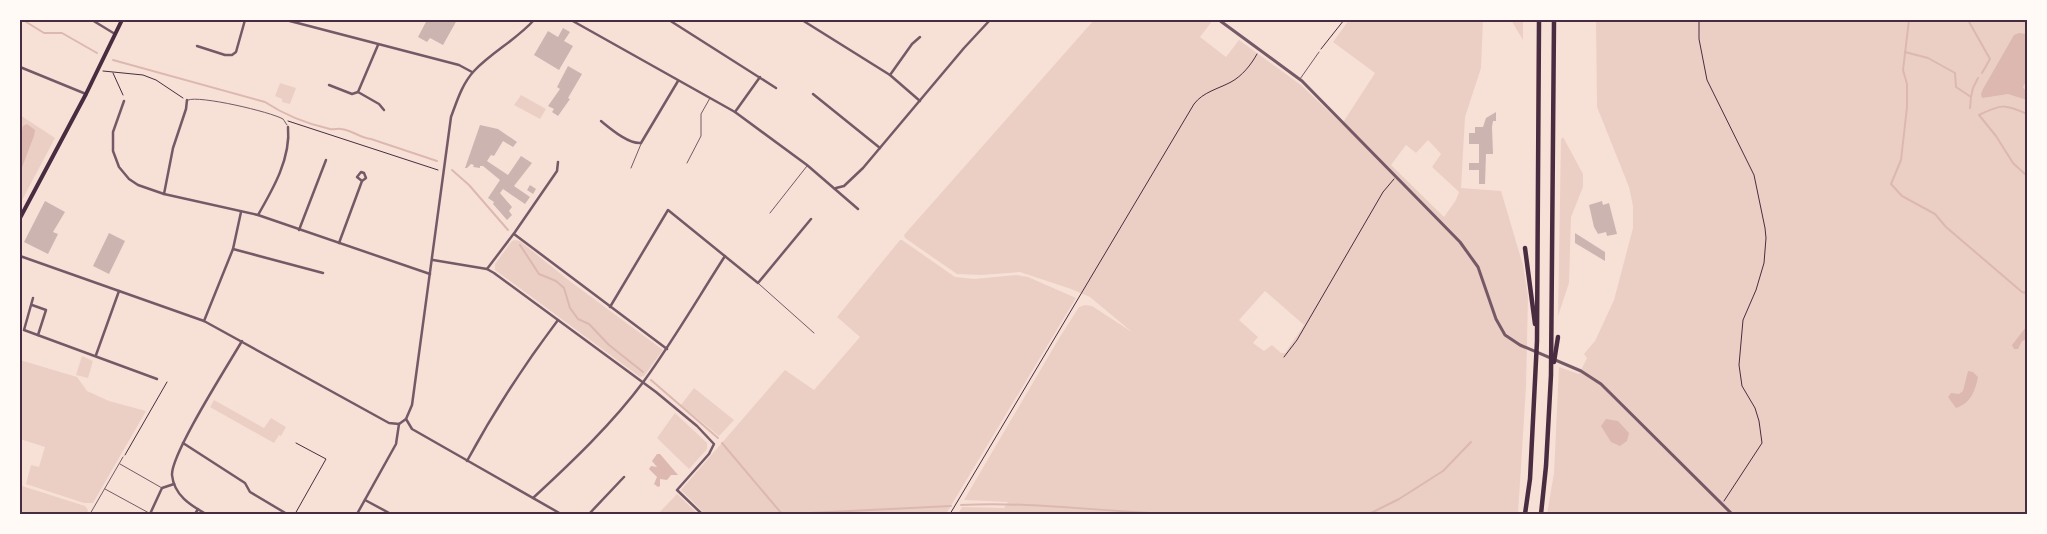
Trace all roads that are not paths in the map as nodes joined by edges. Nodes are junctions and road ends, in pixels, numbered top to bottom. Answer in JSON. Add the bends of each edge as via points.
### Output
{"nodes":[{"id":1,"x":92,"y":20,"type":"edge"},
{"id":2,"x":122,"y":20,"type":"edge"},
{"id":3,"x":245,"y":20,"type":"edge"},
{"id":4,"x":286,"y":20,"type":"edge"},
{"id":5,"x":534,"y":20,"type":"edge"},
{"id":6,"x":571,"y":20,"type":"edge"},
{"id":7,"x":669,"y":20,"type":"edge"},
{"id":8,"x":802,"y":20,"type":"edge"},
{"id":9,"x":990,"y":20,"type":"edge"},
{"id":10,"x":1219,"y":20,"type":"edge"},
{"id":11,"x":1539,"y":20,"type":"edge"},
{"id":12,"x":1554,"y":20,"type":"edge"},
{"id":13,"x":115,"y":34,"type":"junction"},
{"id":14,"x":920,"y":37,"type":"dead end"},
{"id":15,"x":378,"y":45,"type":"junction"},
{"id":16,"x":197,"y":46,"type":"dead end"},
{"id":17,"x":1319,"y":52,"type":"road end"},
{"id":18,"x":20,"y":67,"type":"edge"},
{"id":19,"x":473,"y":72,"type":"junction"},
{"id":20,"x":890,"y":75,"type":"junction"},
{"id":21,"x":760,"y":77,"type":"junction"},
{"id":22,"x":1300,"y":79,"type":"junction"},
{"id":23,"x":678,"y":81,"type":"junction"},
{"id":24,"x":329,"y":85,"type":"dead end"},
{"id":25,"x":776,"y":88,"type":"dead end"},
{"id":26,"x":358,"y":92,"type":"junction"},
{"id":27,"x":86,"y":94,"type":"junction"},
{"id":28,"x":813,"y":94,"type":"dead end"},
{"id":29,"x":710,"y":98,"type":"junction"},
{"id":30,"x":187,"y":100,"type":"joint"},
{"id":31,"x":124,"y":101,"type":"dead end"},
{"id":32,"x":920,"y":101,"type":"junction"},
{"id":33,"x":384,"y":110,"type":"dead end"},
{"id":34,"x":735,"y":112,"type":"junction"},
{"id":35,"x":601,"y":121,"type":"dead end"},
{"id":36,"x":288,"y":127,"type":"joint"},
{"id":37,"x":641,"y":143,"type":"junction"},
{"id":38,"x":880,"y":148,"type":"junction"},
{"id":39,"x":326,"y":160,"type":"dead end"},
{"id":40,"x":558,"y":162,"type":"dead end"},
{"id":41,"x":687,"y":163,"type":"dead end"},
{"id":42,"x":807,"y":165,"type":"junction"},
{"id":43,"x":631,"y":168,"type":"dead end"},
{"id":44,"x":362,"y":181,"type":"dead end"},
{"id":45,"x":836,"y":188,"type":"junction"},
{"id":46,"x":164,"y":194,"type":"junction"},
{"id":47,"x":858,"y":209,"type":"dead end"},
{"id":48,"x":241,"y":211,"type":"junction"},
{"id":49,"x":770,"y":213,"type":"dead end"},
{"id":50,"x":258,"y":215,"type":"junction"},
{"id":51,"x":20,"y":218,"type":"edge"},
{"id":52,"x":811,"y":219,"type":"dead end"},
{"id":53,"x":299,"y":230,"type":"junction"},
{"id":54,"x":514,"y":234,"type":"junction"},
{"id":55,"x":338,"y":243,"type":"junction"},
{"id":56,"x":1525,"y":248,"type":"dead end"},
{"id":57,"x":233,"y":249,"type":"junction"},
{"id":58,"x":20,"y":256,"type":"edge"},
{"id":59,"x":725,"y":256,"type":"junction"},
{"id":60,"x":432,"y":260,"type":"junction"},
{"id":61,"x":487,"y":269,"type":"junction"},
{"id":62,"x":323,"y":273,"type":"dead end"},
{"id":63,"x":430,"y":274,"type":"junction"},
{"id":64,"x":758,"y":283,"type":"junction"},
{"id":65,"x":119,"y":291,"type":"junction"},
{"id":66,"x":33,"y":298,"type":"dead end"},
{"id":67,"x":32,"y":305,"type":"junction"},
{"id":68,"x":610,"y":307,"type":"junction"},
{"id":69,"x":558,"y":320,"type":"junction"},
{"id":70,"x":204,"y":321,"type":"junction"},
{"id":71,"x":814,"y":333,"type":"dead end"},
{"id":72,"x":38,"y":335,"type":"junction"},
{"id":73,"x":1558,"y":338,"type":"dead end"},
{"id":74,"x":242,"y":341,"type":"junction"},
{"id":75,"x":1538,"y":341,"type":"junction"},
{"id":76,"x":667,"y":349,"type":"junction"},
{"id":77,"x":96,"y":355,"type":"junction"},
{"id":78,"x":1551,"y":375,"type":"junction"},
{"id":79,"x":157,"y":378,"type":"dead end"},
{"id":80,"x":643,"y":382,"type":"junction"},
{"id":81,"x":406,"y":420,"type":"junction"},
{"id":82,"x":399,"y":424,"type":"junction"},
{"id":83,"x":183,"y":443,"type":"junction"},
{"id":84,"x":123,"y":457,"type":"road end"},
{"id":85,"x":467,"y":461,"type":"junction"},
{"id":86,"x":119,"y":464,"type":"junction"},
{"id":87,"x":624,"y":477,"type":"dead end"},
{"id":88,"x":174,"y":484,"type":"junction"},
{"id":89,"x":162,"y":488,"type":"junction"},
{"id":90,"x":105,"y":489,"type":"junction"},
{"id":91,"x":533,"y":498,"type":"junction"},
{"id":92,"x":365,"y":500,"type":"junction"},
{"id":93,"x":198,"y":510,"type":"junction"},
{"id":94,"x":90,"y":514,"type":"edge"},
{"id":95,"x":150,"y":514,"type":"edge"},
{"id":96,"x":195,"y":514,"type":"edge"},
{"id":97,"x":206,"y":514,"type":"edge"},
{"id":98,"x":287,"y":514,"type":"edge"},
{"id":99,"x":357,"y":514,"type":"edge"},
{"id":100,"x":391,"y":514,"type":"edge"},
{"id":101,"x":561,"y":514,"type":"edge"},
{"id":102,"x":589,"y":514,"type":"edge"},
{"id":103,"x":702,"y":514,"type":"edge"},
{"id":104,"x":1525,"y":514,"type":"edge"},
{"id":105,"x":1541,"y":514,"type":"edge"},
{"id":106,"x":1732,"y":514,"type":"edge"}],
"edges":[{"from":1,"to":13,"type":"street"},
{"from":2,"to":13,"type":"main road"},
{"from":3,"to":16,"type":"street","via":[[236,52],[232,55]]},
{"from":4,"to":15,"type":"street"},
{"from":5,"to":19,"type":"street"},
{"from":6,"to":23,"type":"street"},
{"from":7,"to":21,"type":"street"},
{"from":8,"to":20,"type":"street"},
{"from":9,"to":32,"type":"street"},
{"from":10,"to":22,"type":"street"},
{"from":11,"to":75,"type":"highway"},
{"from":12,"to":78,"type":"highway"},
{"from":13,"to":27,"type":"main road"},
{"from":14,"to":20,"type":"street"},
{"from":15,"to":19,"type":"street","via":[[458,65]]},
{"from":15,"to":26,"type":"street"},
{"from":17,"to":22,"type":"lane"},
{"from":18,"to":27,"type":"street"},
{"from":19,"to":60,"type":"street","via":[[461,90],[451,117]]},
{"from":20,"to":32,"type":"street"},
{"from":21,"to":25,"type":"street"},
{"from":21,"to":34,"type":"street"},
{"from":22,"to":106,"type":"street","via":[[1466,249],[1478,267],[1496,319],[1510,339],[1573,367],[1608,390]]},
{"from":23,"to":29,"type":"street"},
{"from":23,"to":37,"type":"street"},
{"from":24,"to":26,"type":"street","via":[[352,94]]},
{"from":26,"to":33,"type":"street"},
{"from":27,"to":51,"type":"main road"},
{"from":28,"to":38,"type":"street"},
{"from":29,"to":34,"type":"street"},
{"from":29,"to":41,"type":"lane","via":[[702,114],[701,136]]},
{"from":30,"to":36,"type":"lane","via":[[210,100],[255,110],[283,120]]},
{"from":30,"to":46,"type":"street"},
{"from":31,"to":46,"type":"street","via":[[113,132],[115,160],[129,179]]},
{"from":32,"to":38,"type":"street"},
{"from":34,"to":42,"type":"street"},
{"from":35,"to":37,"type":"street","via":[[612,130]]},
{"from":36,"to":50,"type":"street","via":[[281,169]]},
{"from":37,"to":43,"type":"lane"},
{"from":38,"to":45,"type":"street","via":[[844,186]]},
{"from":39,"to":53,"type":"street"},
{"from":40,"to":54,"type":"street","via":[[556,171]]},
{"from":42,"to":45,"type":"street"},
{"from":42,"to":49,"type":"lane"},
{"from":44,"to":55,"type":"street"},
{"from":45,"to":47,"type":"street"},
{"from":46,"to":48,"type":"street"},
{"from":48,"to":50,"type":"street"},
{"from":48,"to":57,"type":"street"},
{"from":50,"to":53,"type":"street"},
{"from":52,"to":64,"type":"street"},
{"from":53,"to":55,"type":"street"},
{"from":54,"to":61,"type":"street"},
{"from":54,"to":68,"type":"street"},
{"from":55,"to":63,"type":"street"},
{"from":56,"to":75,"type":"highway"},
{"from":57,"to":62,"type":"street"},
{"from":57,"to":70,"type":"street"},
{"from":58,"to":65,"type":"street"},
{"from":59,"to":64,"type":"street"},
{"from":59,"to":68,"type":"street","via":[[668,210]]},
{"from":59,"to":76,"type":"street"},
{"from":60,"to":61,"type":"street"},
{"from":60,"to":63,"type":"street"},
{"from":61,"to":69,"type":"street"},
{"from":63,"to":81,"type":"street","via":[[412,405]]},
{"from":64,"to":71,"type":"lane"},
{"from":65,"to":70,"type":"street"},
{"from":65,"to":77,"type":"street"},
{"from":66,"to":67,"type":"street"},
{"from":67,"to":72,"type":"street","via":[[24,330]]},
{"from":67,"to":72,"type":"street","via":[[46,310]]},
{"from":68,"to":76,"type":"street"},
{"from":69,"to":80,"type":"street"},
{"from":69,"to":85,"type":"street","via":[[511,386]]},
{"from":70,"to":74,"type":"street"},
{"from":72,"to":77,"type":"street"},
{"from":73,"to":78,"type":"highway"},
{"from":74,"to":82,"type":"street","via":[[389,423]]},
{"from":74,"to":83,"type":"street"},
{"from":75,"to":104,"type":"highway"},
{"from":76,"to":80,"type":"street"},
{"from":77,"to":79,"type":"street"},
{"from":78,"to":105,"type":"highway"},
{"from":80,"to":91,"type":"street","via":[[607,424]]},
{"from":80,"to":103,"type":"street","via":[[714,444],[677,490]]},
{"from":81,"to":82,"type":"street"},
{"from":81,"to":85,"type":"street","via":[[412,429]]},
{"from":82,"to":92,"type":"street","via":[[396,444]]},
{"from":83,"to":88,"type":"street","via":[[173,465]]},
{"from":83,"to":98,"type":"street","via":[[245,483],[250,492]]},
{"from":84,"to":86,"type":"lane"},
{"from":85,"to":91,"type":"street"},
{"from":86,"to":89,"type":"lane"},
{"from":86,"to":90,"type":"lane"},
{"from":87,"to":102,"type":"street"},
{"from":88,"to":89,"type":"street"},
{"from":88,"to":93,"type":"street","via":[[182,497]]},
{"from":89,"to":95,"type":"street"},
{"from":90,"to":94,"type":"lane"},
{"from":90,"to":95,"type":"lane"},
{"from":91,"to":101,"type":"street"},
{"from":92,"to":99,"type":"street"},
{"from":92,"to":100,"type":"street"},
{"from":93,"to":96,"type":"street"},
{"from":93,"to":97,"type":"street"}]}
